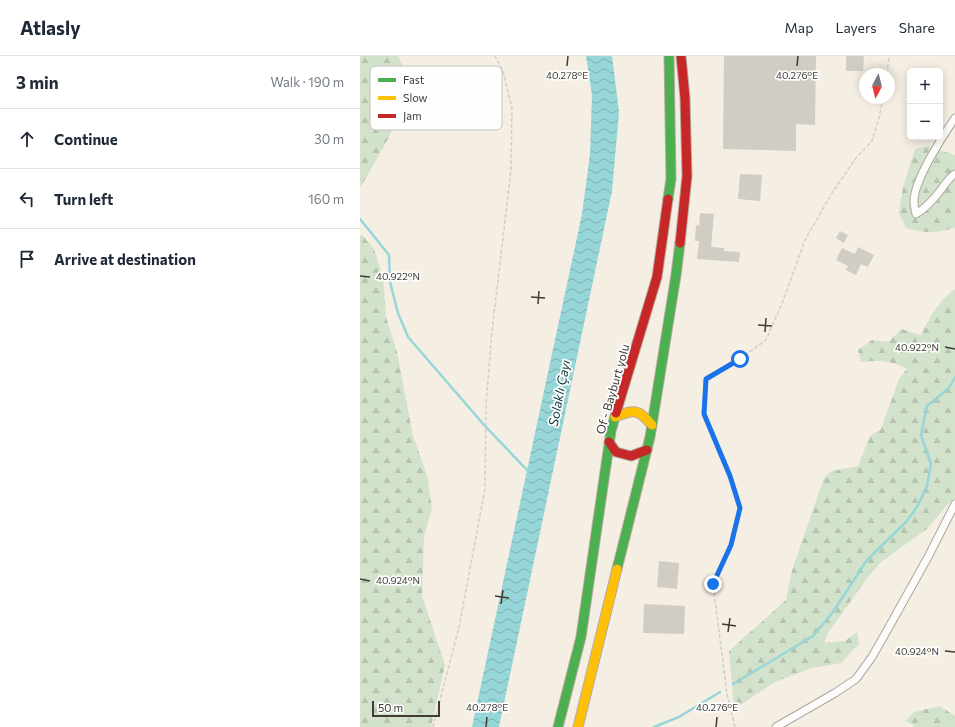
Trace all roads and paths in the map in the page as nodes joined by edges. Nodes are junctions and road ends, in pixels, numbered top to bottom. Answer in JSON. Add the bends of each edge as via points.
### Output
{"nodes":[{"id":1,"x":495,"y":56,"type":"edge"},
{"id":2,"x":668,"y":56,"type":"edge"},
{"id":3,"x":681,"y":56,"type":"edge"},
{"id":4,"x":889,"y":56,"type":"edge"},
{"id":5,"x":500,"y":66,"type":"edge"},
{"id":6,"x":888,"y":68,"type":"edge"},
{"id":7,"x":502,"y":69,"type":"edge"},
{"id":8,"x":882,"y":104,"type":"edge"},
{"id":9,"x":955,"y":118,"type":"edge"},
{"id":10,"x":955,"y":174,"type":"edge"},
{"id":11,"x":615,"y":417,"type":"junction"},
{"id":12,"x":652,"y":425,"type":"junction"},
{"id":13,"x":609,"y":442,"type":"junction"},
{"id":14,"x":647,"y":450,"type":"junction"},
{"id":15,"x":955,"y":504,"type":"edge"},
{"id":16,"x":433,"y":727,"type":"edge"},
{"id":17,"x":558,"y":727,"type":"edge"},
{"id":18,"x":578,"y":727,"type":"edge"},
{"id":19,"x":735,"y":727,"type":"edge"},
{"id":20,"x":776,"y":727,"type":"edge"}],
"edges":[{"from":1,"to":5,"type":"path"},
{"from":2,"to":11,"type":"highway","name":"Of - Bayburt yolu","via":[[671,179],[658,277]]},
{"from":3,"to":12,"type":"highway","via":[[687,176],[676,275]]},
{"from":4,"to":6,"type":"path"},
{"from":7,"to":16,"type":"path","via":[[512,108],[511,162],[486,405],[486,489],[459,627]]},
{"from":8,"to":19,"type":"path","via":[[872,141],[848,169],[805,240],[766,340],[706,379],[704,414],[730,476],[740,508],[731,545],[713,584],[727,694]]},
{"from":9,"to":10,"type":"street","via":[[943,135],[917,186],[914,202],[916,214],[925,208]]},
{"from":11,"to":12,"type":"highway","via":[[630,411],[642,414]]},
{"from":11,"to":13,"type":"highway","name":"Of - Bayburt yolu"},
{"from":12,"to":14,"type":"highway"},
{"from":13,"to":14,"type":"highway","via":[[616,452],[630,456]]},
{"from":13,"to":17,"type":"highway","name":"Of - Bayburt yolu","via":[[581,637]]},
{"from":14,"to":18,"type":"highway"},
{"from":15,"to":20,"type":"street","via":[[872,657],[856,679]]}]}
